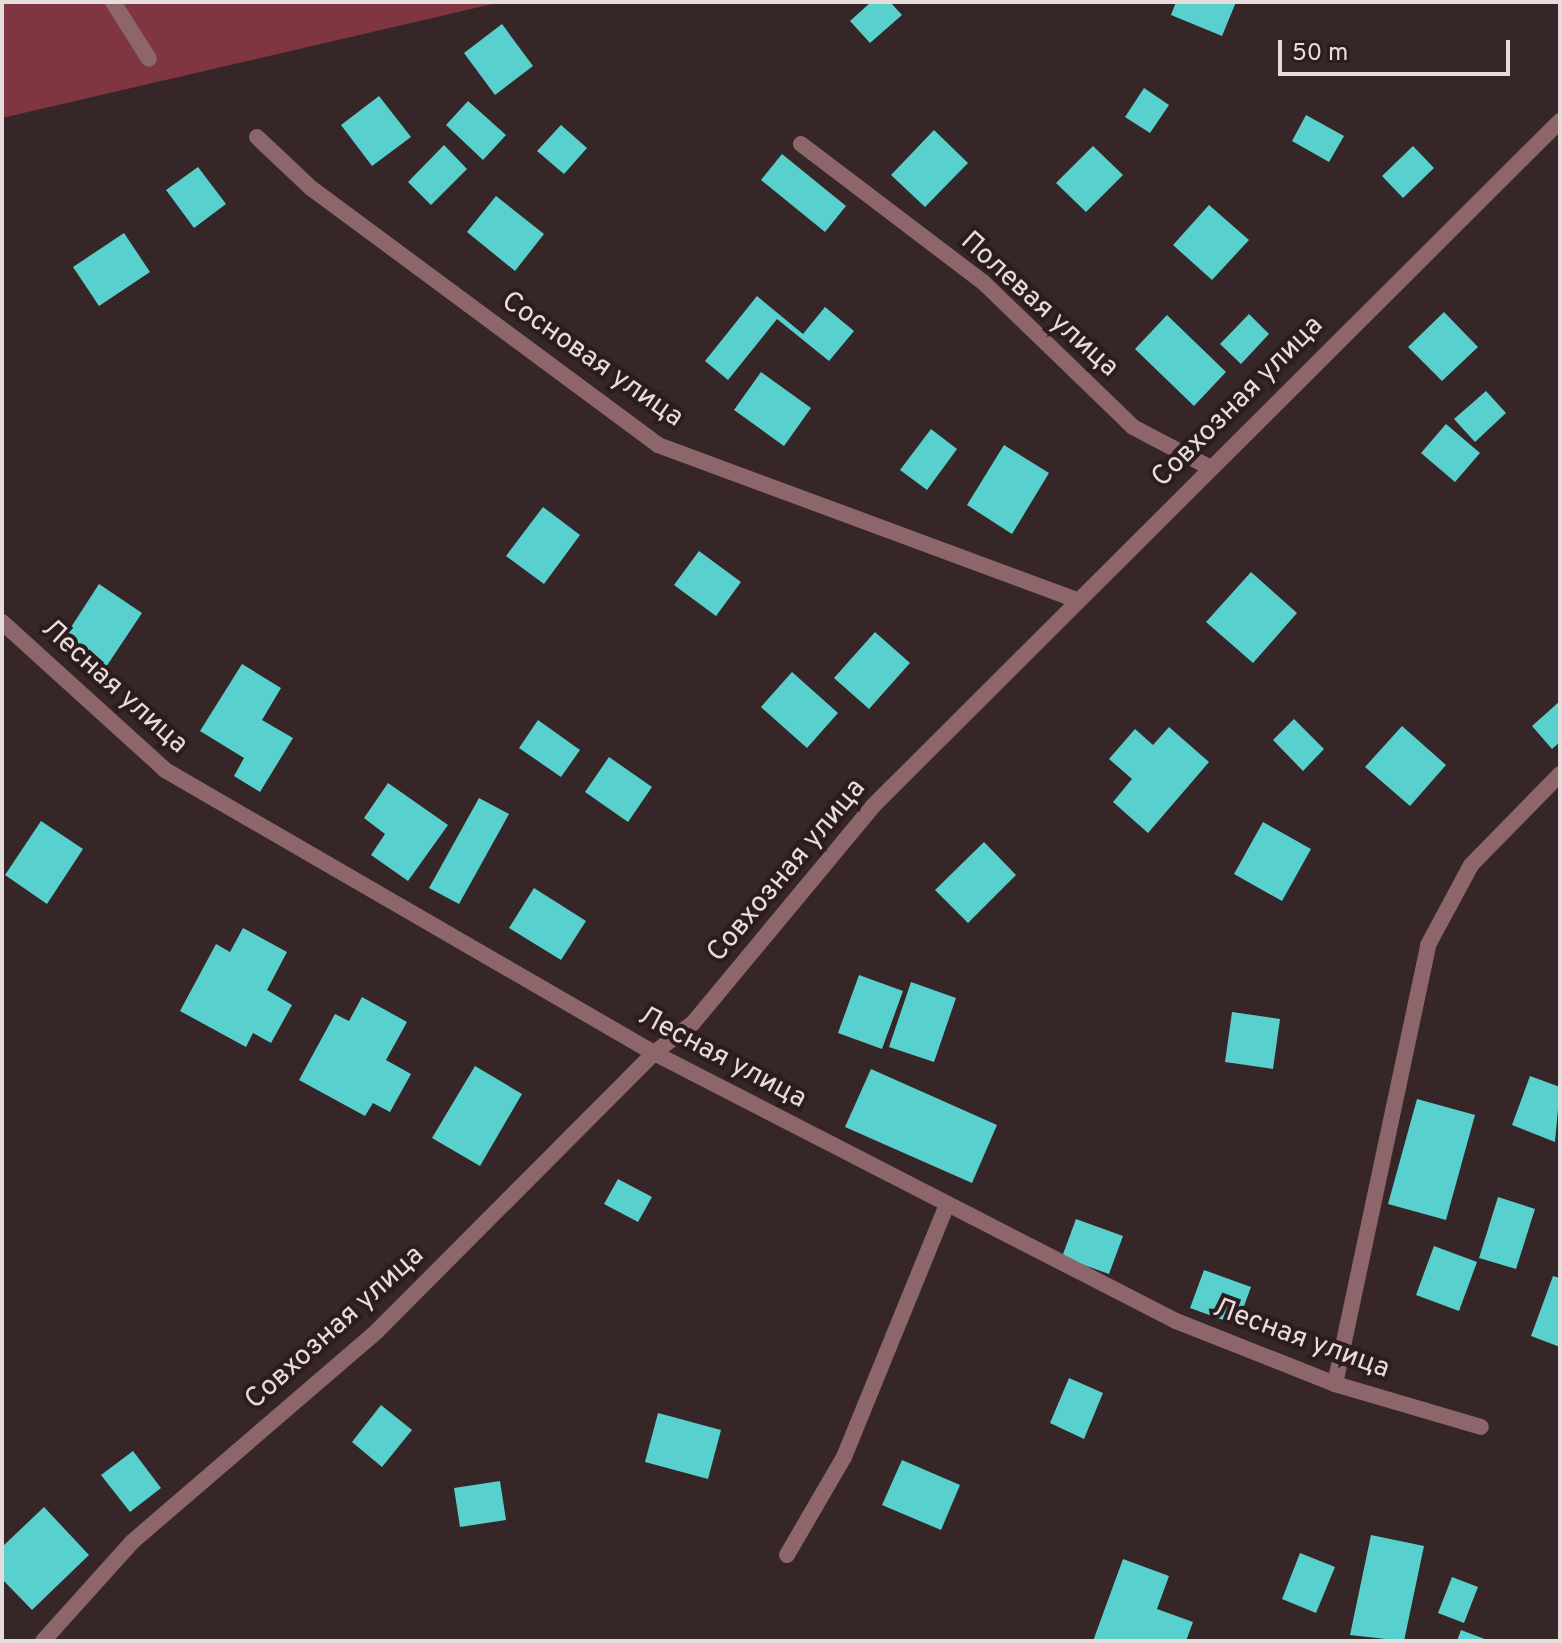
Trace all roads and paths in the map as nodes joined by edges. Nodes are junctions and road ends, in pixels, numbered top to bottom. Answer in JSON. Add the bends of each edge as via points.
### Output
{"nodes":[{"id":1,"x":113,"y":2,"type":"edge"},
{"id":2,"x":149,"y":59,"type":"dead end"},
{"id":3,"x":1560,"y":121,"type":"edge"},
{"id":4,"x":257,"y":137,"type":"dead end"},
{"id":5,"x":801,"y":144,"type":"dead end"},
{"id":6,"x":1209,"y":467,"type":"junction"},
{"id":7,"x":1075,"y":599,"type":"junction"},
{"id":8,"x":2,"y":622,"type":"edge"},
{"id":9,"x":1560,"y":774,"type":"edge"},
{"id":10,"x":654,"y":1053,"type":"junction"},
{"id":11,"x":947,"y":1204,"type":"junction"},
{"id":12,"x":1335,"y":1384,"type":"junction"},
{"id":13,"x":1481,"y":1427,"type":"dead end"},
{"id":14,"x":787,"y":1555,"type":"dead end"},
{"id":15,"x":43,"y":1641,"type":"edge"}],
"edges":[{"from":1,"to":2,"type":"street"},
{"from":3,"to":6,"type":"street","name":"Совхозная улица"},
{"from":4,"to":7,"type":"street","name":"Сосновая улица","via":[[311,188],[658,445]]},
{"from":5,"to":6,"type":"street","name":"Полевая улица","via":[[983,282],[1133,427]]},
{"from":6,"to":7,"type":"street","name":"Совхозная улица"},
{"from":7,"to":10,"type":"street","name":"Совхозная улица","via":[[873,806],[693,1023]]},
{"from":8,"to":10,"type":"street","name":"Лесная улица","via":[[165,770]]},
{"from":9,"to":12,"type":"street","via":[[1471,865],[1428,945]]},
{"from":10,"to":11,"type":"street","name":"Лесная улица"},
{"from":10,"to":15,"type":"street","name":"Совхозная улица","via":[[377,1331],[132,1542]]},
{"from":11,"to":12,"type":"street","name":"Лесная улица","via":[[1176,1321]]},
{"from":11,"to":14,"type":"street","via":[[844,1457]]},
{"from":12,"to":13,"type":"street","name":"Лесная улица"}]}
